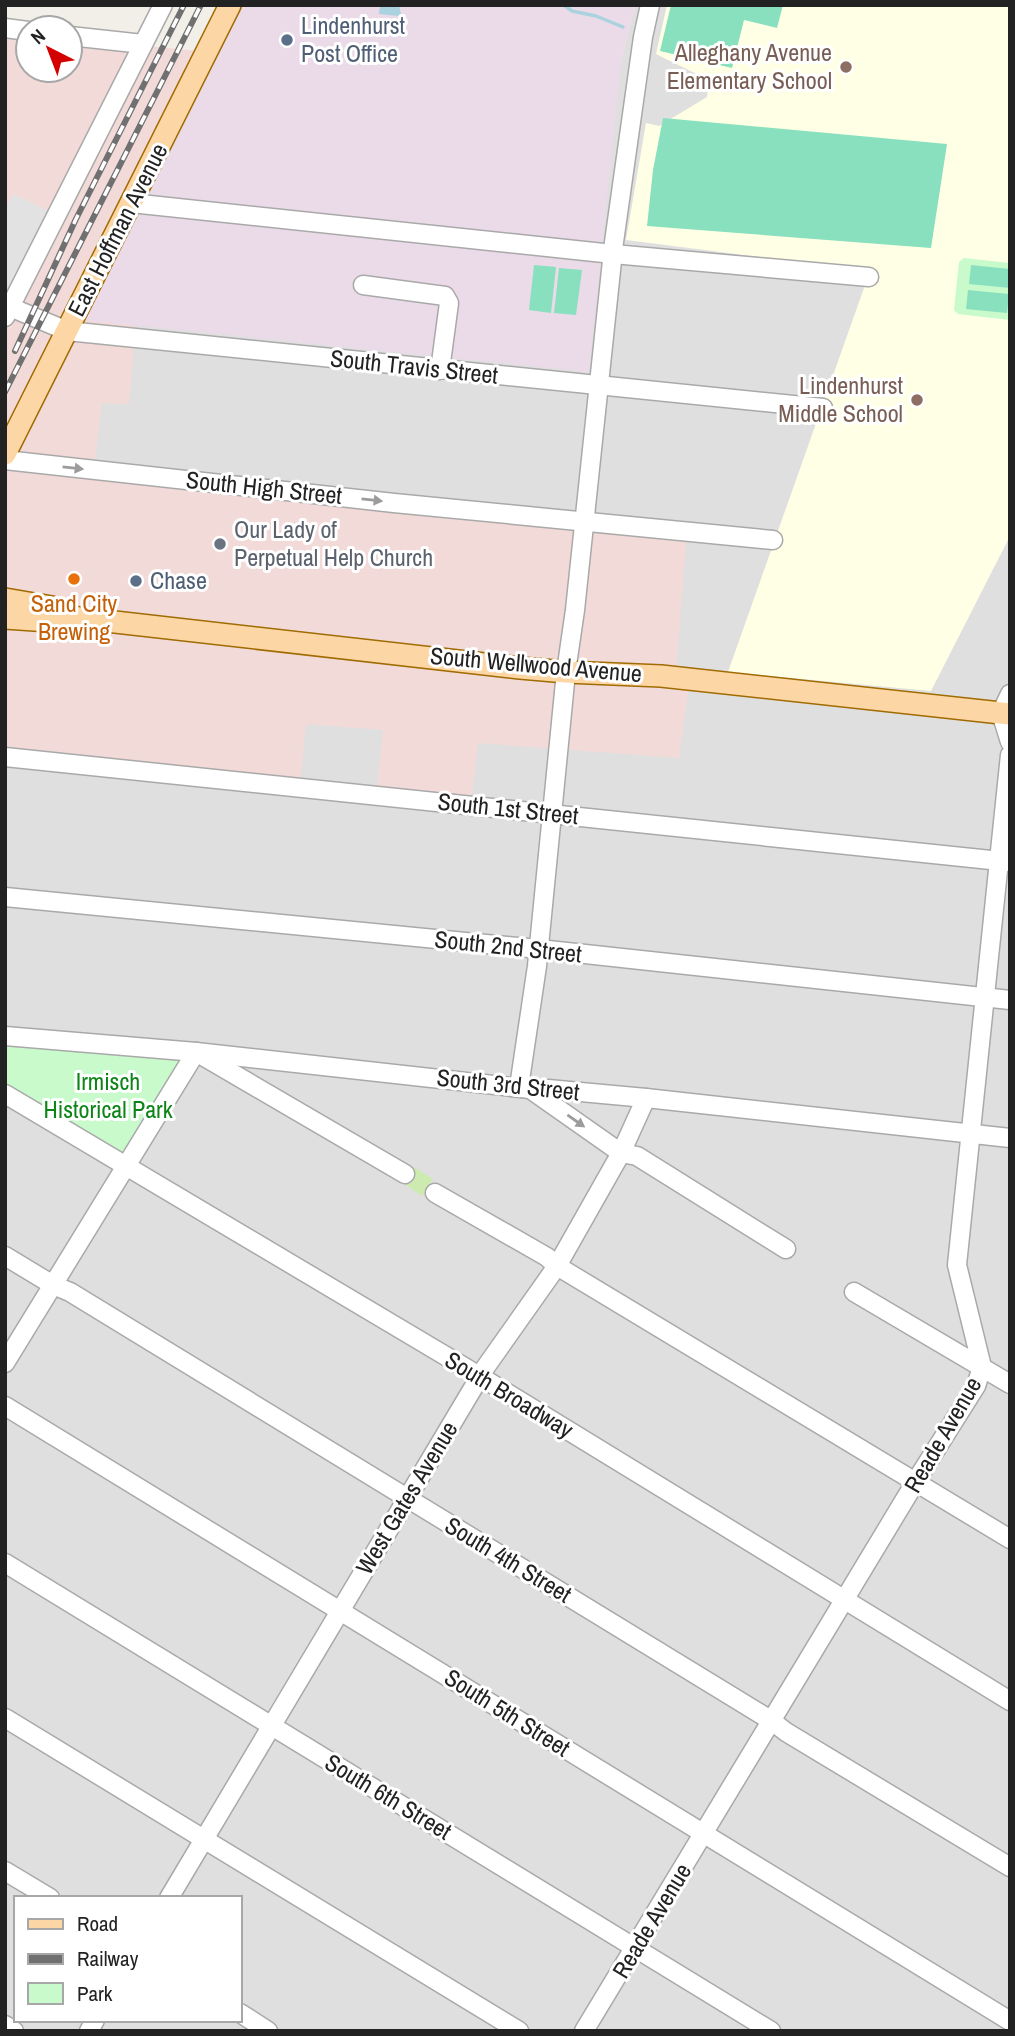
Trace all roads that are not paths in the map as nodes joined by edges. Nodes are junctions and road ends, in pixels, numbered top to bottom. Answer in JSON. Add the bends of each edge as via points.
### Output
{"nodes":[{"id":1,"x":163,"y":5,"type":"edge"},
{"id":2,"x":230,"y":5,"type":"edge"},
{"id":3,"x":650,"y":5,"type":"edge"},
{"id":4,"x":84,"y":38,"type":"edge"},
{"id":5,"x":143,"y":44,"type":"junction"},
{"id":6,"x":131,"y":203,"type":"junction"},
{"id":7,"x":613,"y":254,"type":"junction"},
{"id":8,"x":869,"y":277,"type":"dead end"},
{"id":9,"x":363,"y":285,"type":"dead end"},
{"id":10,"x":8,"y":312,"type":"edge"},
{"id":11,"x":68,"y":331,"type":"junction"},
{"id":12,"x":440,"y":370,"type":"junction"},
{"id":13,"x":598,"y":385,"type":"junction"},
{"id":14,"x":823,"y":408,"type":"dead end"},
{"id":15,"x":5,"y":454,"type":"edge"},
{"id":16,"x":5,"y":460,"type":"edge"},
{"id":17,"x":583,"y":521,"type":"junction"},
{"id":18,"x":773,"y":540,"type":"dead end"},
{"id":19,"x":5,"y":599,"type":"edge"},
{"id":20,"x":62,"y":616,"type":"junction"},
{"id":21,"x":5,"y":618,"type":"edge"},
{"id":22,"x":566,"y":672,"type":"junction"},
{"id":23,"x":1007,"y":707,"type":"edge"},
{"id":24,"x":1010,"y":742,"type":"edge"},
{"id":25,"x":1010,"y":755,"type":"edge"},
{"id":26,"x":5,"y":757,"type":"edge"},
{"id":27,"x":554,"y":814,"type":"junction"},
{"id":28,"x":1005,"y":861,"type":"edge"},
{"id":29,"x":5,"y":897,"type":"edge"},
{"id":30,"x":539,"y":949,"type":"junction"},
{"id":31,"x":986,"y":998,"type":"junction"},
{"id":32,"x":1010,"y":1000,"type":"edge"},
{"id":33,"x":5,"y":1036,"type":"edge"},
{"id":34,"x":197,"y":1052,"type":"junction"},
{"id":35,"x":525,"y":1088,"type":"junction"},
{"id":36,"x":5,"y":1094,"type":"edge"},
{"id":37,"x":646,"y":1098,"type":"junction"},
{"id":38,"x":971,"y":1133,"type":"junction"},
{"id":39,"x":1010,"y":1138,"type":"edge"},
{"id":40,"x":621,"y":1153,"type":"junction"},
{"id":41,"x":127,"y":1164,"type":"junction"},
{"id":42,"x":405,"y":1174,"type":"dead end"},
{"id":43,"x":435,"y":1193,"type":"dead end"},
{"id":44,"x":786,"y":1249,"type":"dead end"},
{"id":45,"x":5,"y":1256,"type":"edge"},
{"id":46,"x":557,"y":1266,"type":"junction"},
{"id":47,"x":53,"y":1285,"type":"junction"},
{"id":48,"x":854,"y":1292,"type":"dead end"},
{"id":49,"x":5,"y":1363,"type":"edge"},
{"id":50,"x":982,"y":1367,"type":"junction"},
{"id":51,"x":480,"y":1377,"type":"junction"},
{"id":52,"x":1010,"y":1384,"type":"edge"},
{"id":53,"x":5,"y":1405,"type":"edge"},
{"id":54,"x":916,"y":1481,"type":"junction"},
{"id":55,"x":407,"y":1498,"type":"junction"},
{"id":56,"x":1010,"y":1539,"type":"edge"},
{"id":57,"x":5,"y":1563,"type":"edge"},
{"id":58,"x":845,"y":1601,"type":"junction"},
{"id":59,"x":340,"y":1610,"type":"junction"},
{"id":60,"x":1010,"y":1702,"type":"edge"},
{"id":61,"x":5,"y":1717,"type":"edge"},
{"id":62,"x":772,"y":1721,"type":"junction"},
{"id":63,"x":271,"y":1726,"type":"junction"},
{"id":64,"x":704,"y":1834,"type":"junction"},
{"id":65,"x":204,"y":1839,"type":"junction"},
{"id":66,"x":1010,"y":1867,"type":"edge"},
{"id":67,"x":5,"y":1871,"type":"edge"},
{"id":68,"x":47,"y":1896,"type":"edge"},
{"id":69,"x":170,"y":1896,"type":"edge"},
{"id":70,"x":635,"y":1948,"type":"junction"},
{"id":71,"x":242,"y":2014,"type":"edge"},
{"id":72,"x":1010,"y":2021,"type":"edge"},
{"id":73,"x":5,"y":2025,"type":"edge"},
{"id":74,"x":15,"y":2031,"type":"edge"},
{"id":75,"x":268,"y":2031,"type":"edge"},
{"id":76,"x":519,"y":2031,"type":"edge"},
{"id":77,"x":584,"y":2031,"type":"edge"},
{"id":78,"x":771,"y":2031,"type":"edge"}],
"edges":[{"from":1,"to":5,"type":"street"},
{"from":2,"to":6,"type":"main road","name":"East Hoffman Avenue"},
{"from":3,"to":7,"type":"street"},
{"from":4,"to":5,"type":"street"},
{"from":5,"to":10,"type":"street"},
{"from":6,"to":7,"type":"street"},
{"from":6,"to":11,"type":"main road","name":"East Hoffman Avenue"},
{"from":7,"to":8,"type":"street"},
{"from":7,"to":13,"type":"street"},
{"from":9,"to":12,"type":"street","via":[[444,296],[449,303]]},
{"from":10,"to":11,"type":"street","name":"South Travis Street"},
{"from":11,"to":12,"type":"street","name":"South Travis Street"},
{"from":11,"to":15,"type":"main road","name":"East Hoffman Avenue"},
{"from":12,"to":13,"type":"street","name":"South Travis Street"},
{"from":13,"to":14,"type":"street","name":"South Travis Street"},
{"from":13,"to":17,"type":"street"},
{"from":16,"to":17,"type":"street","name":"South High Street","one_way":true},
{"from":17,"to":18,"type":"street","name":"South High Street"},
{"from":17,"to":22,"type":"street"},
{"from":19,"to":20,"type":"main road","name":"South Wellwood Avenue","via":[[52,607]]},
{"from":20,"to":21,"type":"main road","name":"South Wellwood Avenue","via":[[49,621]]},
{"from":20,"to":22,"type":"main road","name":"South Wellwood Avenue"},
{"from":22,"to":23,"type":"main road","name":"South Wellwood Avenue","via":[[661,676]]},
{"from":22,"to":27,"type":"street"},
{"from":23,"to":24,"type":"street"},
{"from":25,"to":28,"type":"street","name":"Reade Avenue"},
{"from":26,"to":27,"type":"street","name":"South 1st Street"},
{"from":27,"to":28,"type":"street","name":"South 1st Street"},
{"from":27,"to":30,"type":"street"},
{"from":28,"to":31,"type":"street","name":"Reade Avenue"},
{"from":29,"to":30,"type":"street","name":"South 2nd Street"},
{"from":30,"to":31,"type":"street","name":"South 2nd Street"},
{"from":30,"to":35,"type":"street"},
{"from":31,"to":32,"type":"street","name":"South 2nd Street"},
{"from":31,"to":38,"type":"street","name":"Reade Avenue"},
{"from":33,"to":34,"type":"street","name":"South 3rd Street"},
{"from":34,"to":35,"type":"street","name":"South 3rd Street"},
{"from":34,"to":41,"type":"street"},
{"from":34,"to":42,"type":"street"},
{"from":35,"to":37,"type":"street","name":"South 3rd Street"},
{"from":35,"to":40,"type":"street","one_way":true},
{"from":36,"to":41,"type":"street","name":"South Broadway"},
{"from":37,"to":38,"type":"street","name":"South 3rd Street"},
{"from":37,"to":40,"type":"street","name":"West Gates Avenue"},
{"from":38,"to":39,"type":"street","name":"South 3rd Street"},
{"from":38,"to":50,"type":"street","name":"Reade Avenue","via":[[957,1265]]},
{"from":40,"to":44,"type":"street","via":[[637,1156]]},
{"from":40,"to":46,"type":"street","name":"West Gates Avenue"},
{"from":41,"to":47,"type":"street"},
{"from":41,"to":51,"type":"street","name":"South Broadway"},
{"from":43,"to":46,"type":"street"},
{"from":45,"to":47,"type":"street","name":"South 4th Street"},
{"from":46,"to":51,"type":"street","name":"West Gates Avenue"},
{"from":46,"to":54,"type":"street"},
{"from":47,"to":49,"type":"street"},
{"from":47,"to":55,"type":"street","name":"South 4th Street"},
{"from":48,"to":50,"type":"street"},
{"from":50,"to":52,"type":"street"},
{"from":50,"to":54,"type":"street","name":"Reade Avenue","via":[[976,1386]]},
{"from":51,"to":55,"type":"street","name":"West Gates Avenue"},
{"from":51,"to":58,"type":"street","name":"South Broadway"},
{"from":53,"to":59,"type":"street","name":"South 5th Street"},
{"from":54,"to":56,"type":"street"},
{"from":54,"to":58,"type":"street","name":"Reade Avenue"},
{"from":55,"to":59,"type":"street","name":"West Gates Avenue"},
{"from":55,"to":62,"type":"street","name":"South 4th Street"},
{"from":57,"to":63,"type":"street","name":"South 6th Street"},
{"from":58,"to":60,"type":"street","name":"South Broadway"},
{"from":58,"to":62,"type":"street","name":"Reade Avenue"},
{"from":59,"to":63,"type":"street","name":"West Gates Avenue"},
{"from":59,"to":64,"type":"street","name":"South 5th Street"},
{"from":61,"to":65,"type":"street"},
{"from":62,"to":64,"type":"street","name":"Reade Avenue"},
{"from":62,"to":66,"type":"street","name":"South 4th Street"},
{"from":63,"to":65,"type":"street","name":"West Gates Avenue"},
{"from":63,"to":70,"type":"street","name":"South 6th Street"},
{"from":64,"to":70,"type":"street","name":"Reade Avenue"},
{"from":64,"to":72,"type":"street","name":"South 5th Street"},
{"from":65,"to":69,"type":"street","name":"West Gates Avenue"},
{"from":65,"to":76,"type":"street"},
{"from":67,"to":68,"type":"street"},
{"from":70,"to":77,"type":"street","name":"Reade Avenue"},
{"from":70,"to":78,"type":"street","name":"South 6th Street"},
{"from":71,"to":75,"type":"street"},
{"from":73,"to":74,"type":"street"}]}
